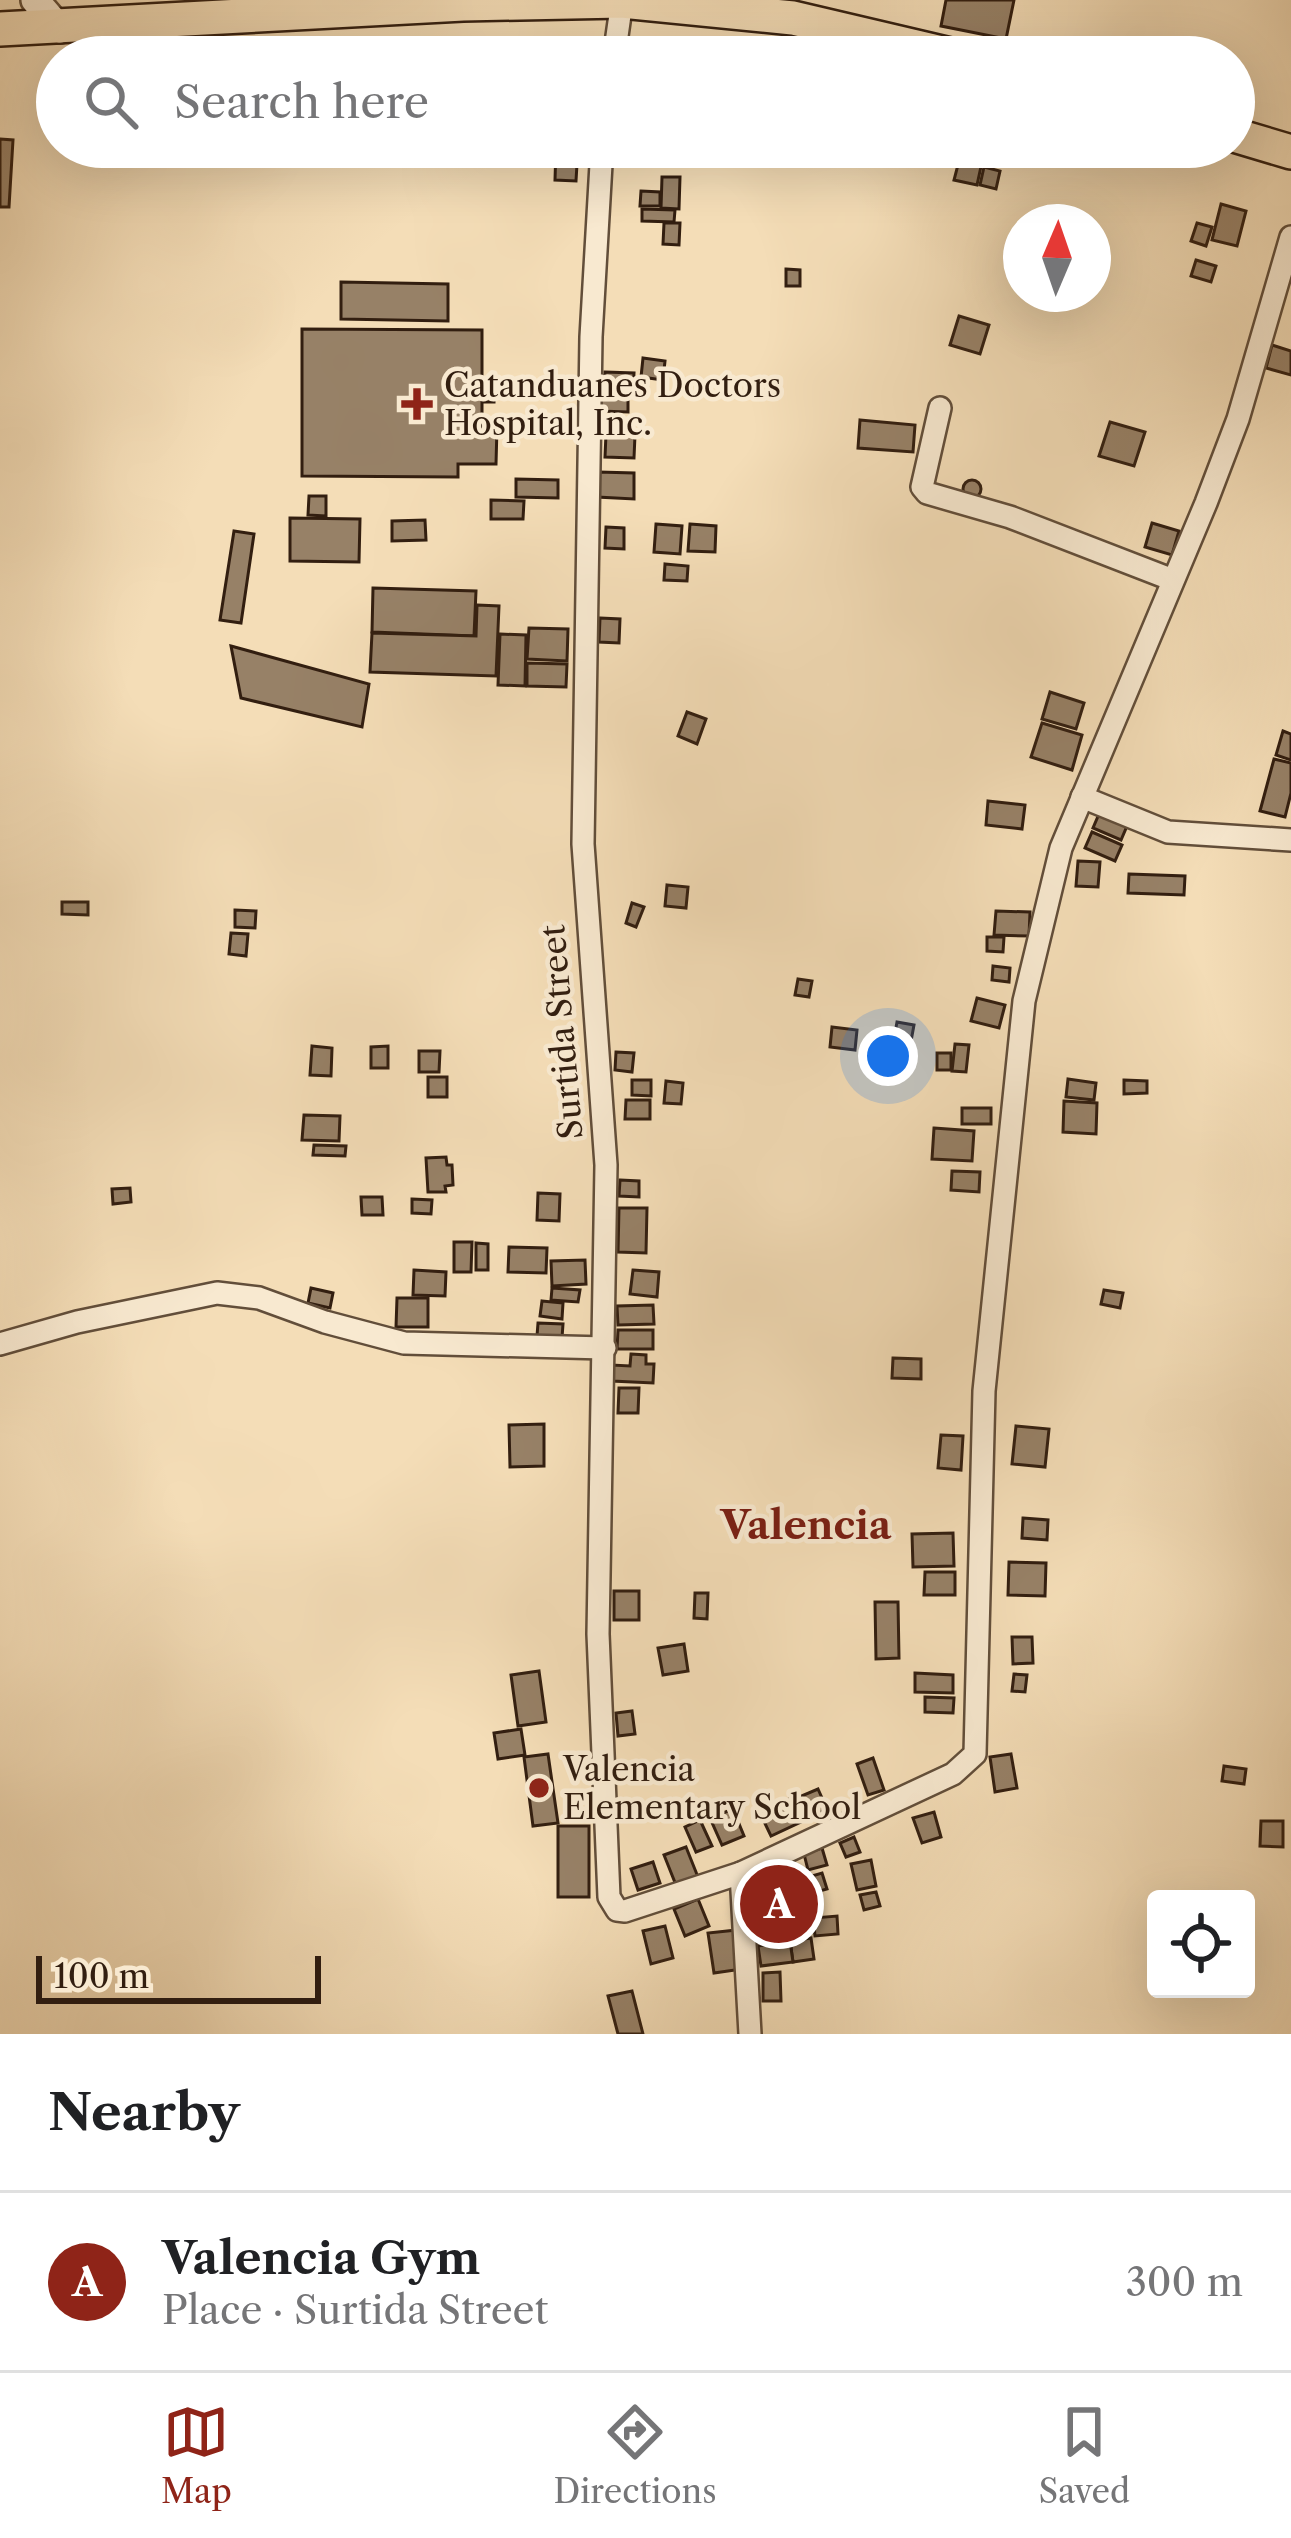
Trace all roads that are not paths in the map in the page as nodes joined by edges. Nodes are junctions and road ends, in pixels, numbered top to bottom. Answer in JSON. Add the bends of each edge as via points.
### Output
{"nodes":[{"id":1,"x":35,"y":0,"type":"edge"},
{"id":2,"x":463,"y":2,"type":"edge"},
{"id":3,"x":622,"y":2,"type":"edge"},
{"id":4,"x":175,"y":11,"type":"edge"},
{"id":5,"x":0,"y":29,"type":"edge"},
{"id":6,"x":60,"y":29,"type":"junction"},
{"id":7,"x":617,"y":36,"type":"edge"},
{"id":8,"x":877,"y":36,"type":"edge"},
{"id":9,"x":1255,"y":141,"type":"edge"},
{"id":10,"x":1291,"y":152,"type":"edge"},
{"id":11,"x":601,"y":168,"type":"edge"},
{"id":12,"x":1291,"y":237,"type":"edge"},
{"id":13,"x":940,"y":408,"type":"dead end"},
{"id":14,"x":1173,"y":580,"type":"junction"},
{"id":15,"x":1082,"y":797,"type":"junction"},
{"id":16,"x":1291,"y":840,"type":"edge"},
{"id":17,"x":0,"y":1344,"type":"edge"},
{"id":18,"x":605,"y":1348,"type":"junction"},
{"id":19,"x":741,"y":1873,"type":"junction"},
{"id":20,"x":750,"y":2034,"type":"edge"}],
"edges":[{"from":1,"to":6,"type":"street"},
{"from":2,"to":3,"type":"main road"},
{"from":2,"to":4,"type":"main road"},
{"from":3,"to":7,"type":"street"},
{"from":3,"to":8,"type":"main road","via":[[714,8]]},
{"from":4,"to":6,"type":"main road"},
{"from":5,"to":6,"type":"main road"},
{"from":9,"to":10,"type":"main road"},
{"from":11,"to":18,"type":"street","name":"Surtida Street","via":[[583,844],[604,1121]]},
{"from":12,"to":14,"type":"street","via":[[1238,419]]},
{"from":13,"to":14,"type":"street","via":[[927,493]]},
{"from":14,"to":15,"type":"street"},
{"from":15,"to":16,"type":"street","via":[[1168,832]]},
{"from":15,"to":19,"type":"street","via":[[1051,884],[1020,1030],[984,1391],[975,1754],[953,1774]]},
{"from":17,"to":18,"type":"street","via":[[218,1293],[404,1342]]},
{"from":18,"to":19,"type":"street","name":"Surtida Street","via":[[599,1696],[609,1897],[617,1910],[635,1910]]},
{"from":19,"to":20,"type":"street"}]}
